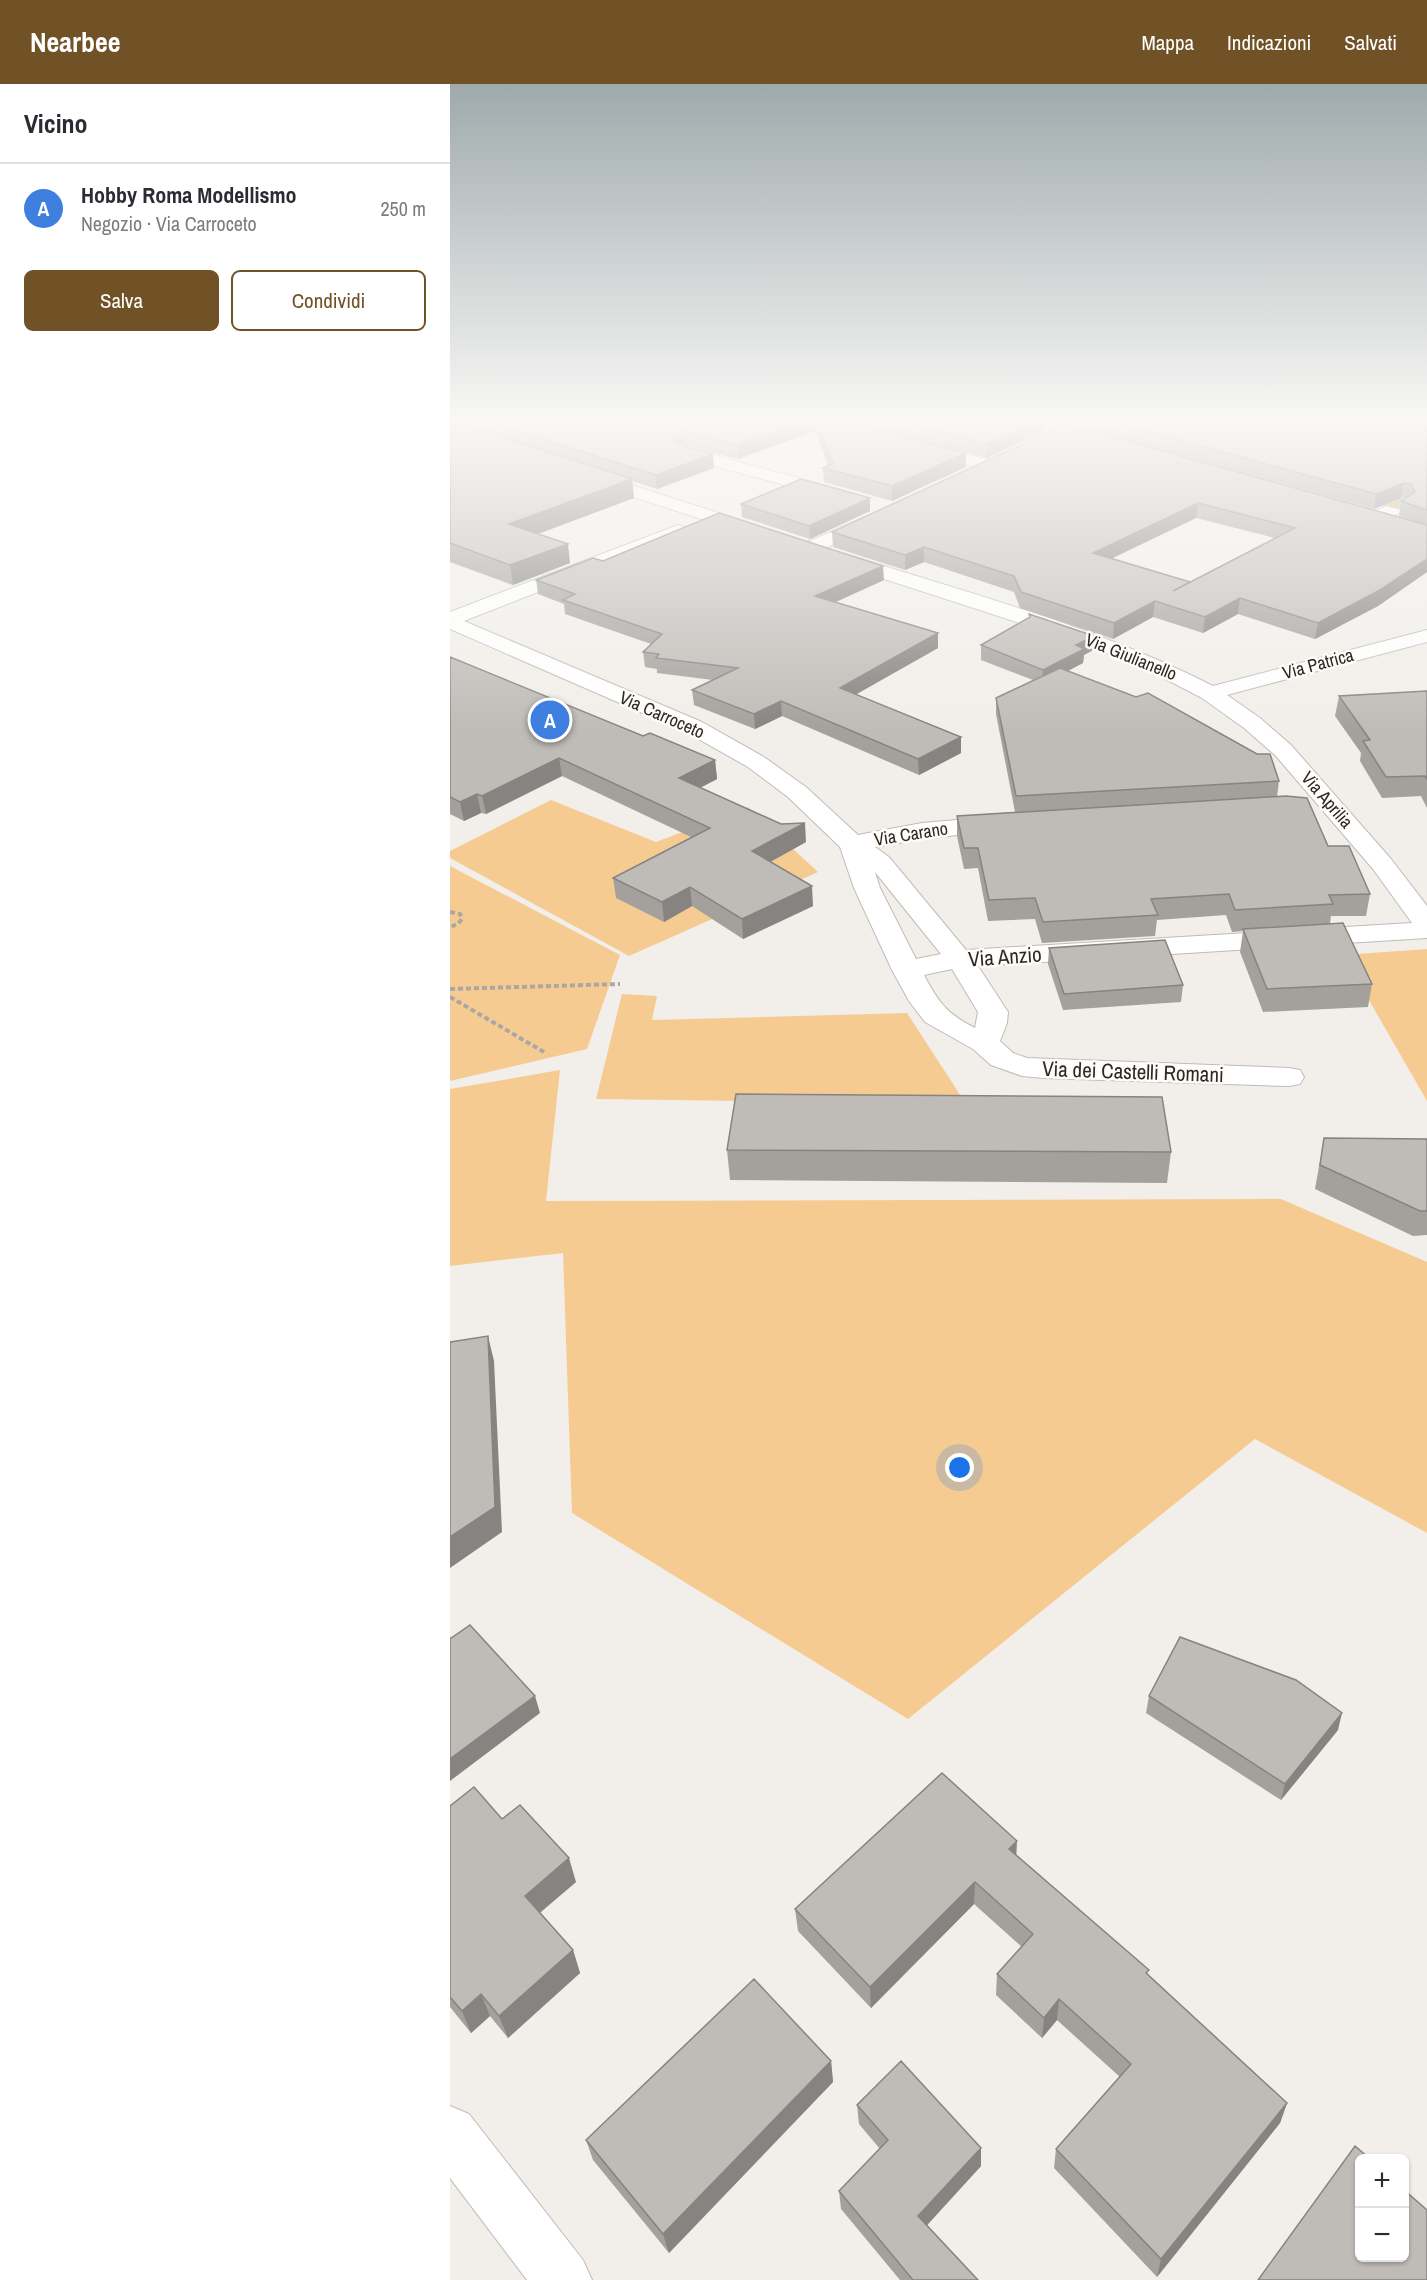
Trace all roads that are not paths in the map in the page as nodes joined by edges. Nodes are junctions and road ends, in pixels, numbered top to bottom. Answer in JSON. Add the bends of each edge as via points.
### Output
{"nodes":[{"id":1,"x":689,"y":526,"type":"edge"},
{"id":2,"x":743,"y":526,"type":"edge"},
{"id":3,"x":856,"y":526,"type":"edge"},
{"id":4,"x":766,"y":534,"type":"edge"},
{"id":5,"x":788,"y":541,"type":"edge"},
{"id":6,"x":810,"y":548,"type":"junction"},
{"id":7,"x":450,"y":620,"type":"edge"},
{"id":8,"x":1427,"y":636,"type":"edge"},
{"id":9,"x":1210,"y":693,"type":"junction"},
{"id":10,"x":1027,"y":822,"type":"edge"},
{"id":11,"x":852,"y":844,"type":"junction"},
{"id":12,"x":1427,"y":927,"type":"edge"},
{"id":13,"x":958,"y":959,"type":"junction"},
{"id":14,"x":906,"y":970,"type":"junction"},
{"id":15,"x":984,"y":1042,"type":"junction"},
{"id":16,"x":1289,"y":1077,"type":"dead end"},
{"id":17,"x":450,"y":2133,"type":"edge"},
{"id":18,"x":563,"y":2280,"type":"edge"}],
"edges":[{"from":1,"to":7,"type":"street"},
{"from":2,"to":4,"type":"street"},
{"from":3,"to":6,"type":"street"},
{"from":5,"to":6,"type":"street","name":"Via Giulianello"},
{"from":6,"to":9,"type":"street","name":"Via Giulianello","via":[[1097,642],[1160,667]]},
{"from":7,"to":11,"type":"street","name":"Via Carroceto","via":[[711,737],[774,775]]},
{"from":8,"to":9,"type":"street","name":"Via Patrica"},
{"from":9,"to":12,"type":"street","name":"Via Aprilia","via":[[1283,750],[1382,864]]},
{"from":10,"to":11,"type":"street","name":"Via Carano","via":[[937,829]]},
{"from":11,"to":13,"type":"street","name":"Via Carroceto","via":[[880,862],[896,879]]},
{"from":11,"to":14,"type":"street","name":"Via Carroceto","via":[[864,882]]},
{"from":12,"to":13,"type":"street","name":"Via Anzio"},
{"from":13,"to":14,"type":"street","name":"Via Anzio"},
{"from":13,"to":15,"type":"street","via":[[993,1011]]},
{"from":14,"to":15,"type":"street","name":"Via dei Castelli Romani","via":[[935,1016]]},
{"from":15,"to":16,"type":"street","name":"Via dei Castelli Romani","via":[[1002,1059],[1034,1069]]},
{"from":17,"to":18,"type":"street"}]}
